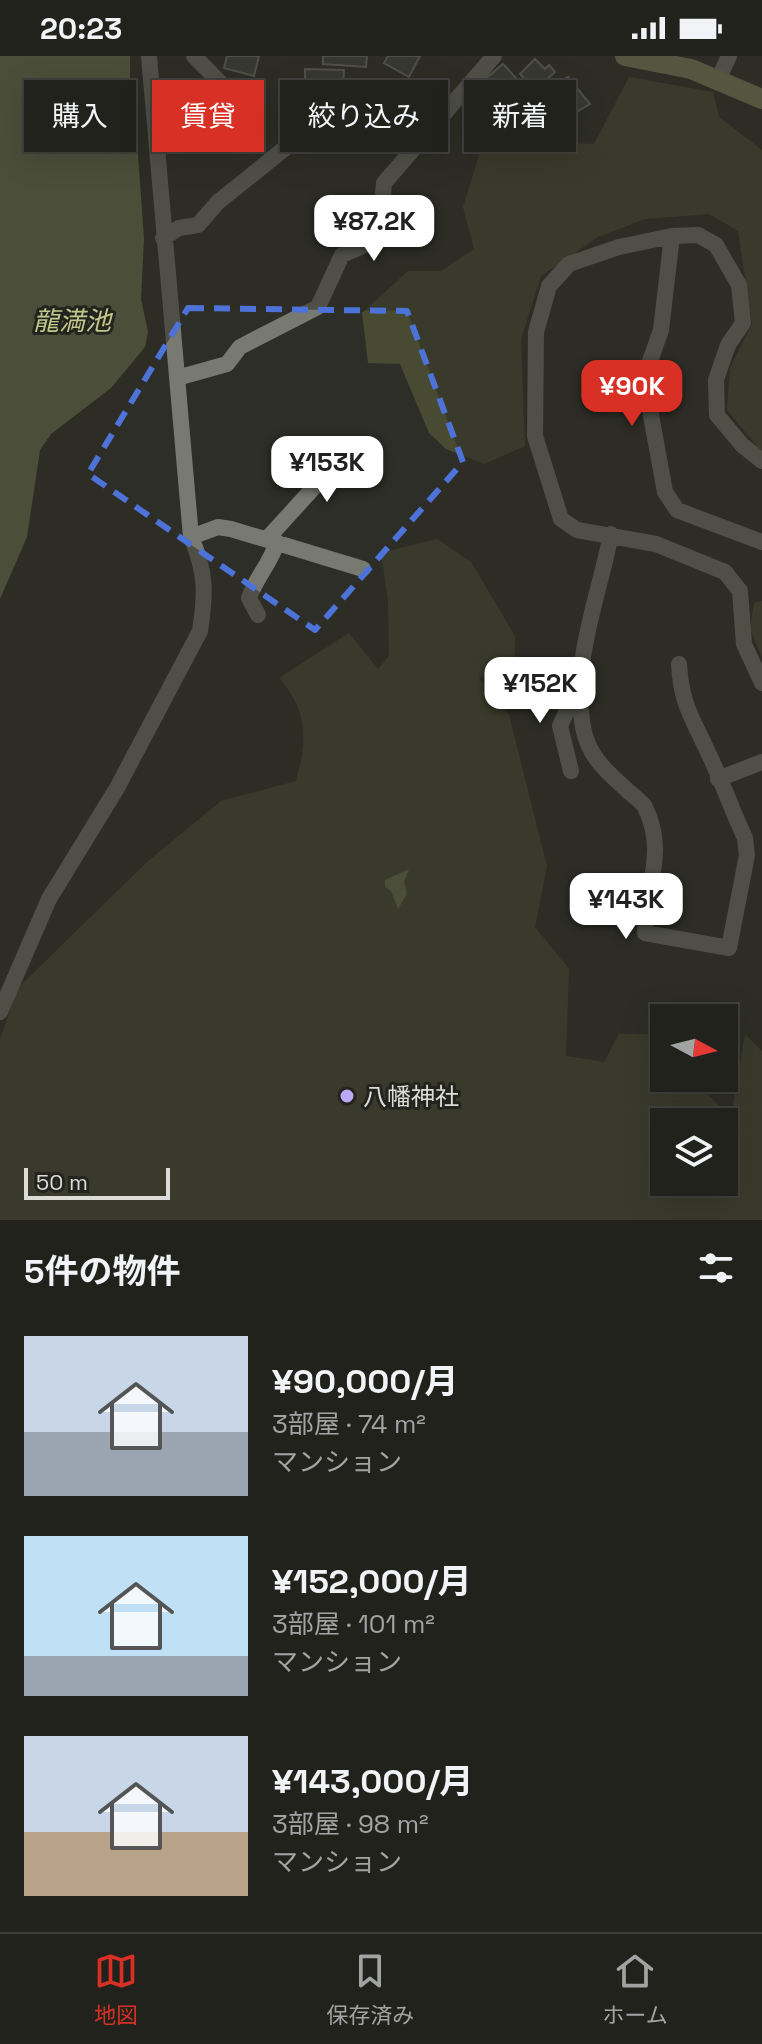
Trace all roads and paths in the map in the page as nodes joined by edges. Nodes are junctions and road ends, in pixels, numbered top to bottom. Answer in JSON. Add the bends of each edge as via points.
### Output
{"nodes":[{"id":1,"x":149,"y":56,"type":"edge"},
{"id":2,"x":194,"y":56,"type":"edge"},
{"id":3,"x":494,"y":56,"type":"edge"},
{"id":4,"x":625,"y":56,"type":"edge"},
{"id":5,"x":729,"y":56,"type":"edge"},
{"id":6,"x":719,"y":78,"type":"junction"},
{"id":7,"x":217,"y":80,"type":"edge"},
{"id":8,"x":762,"y":99,"type":"edge"},
{"id":9,"x":280,"y":152,"type":"edge"},
{"id":10,"x":672,"y":236,"type":"junction"},
{"id":11,"x":163,"y":238,"type":"junction"},
{"id":12,"x":177,"y":378,"type":"junction"},
{"id":13,"x":370,"y":446,"type":"dead end"},
{"id":14,"x":762,"y":461,"type":"edge"},
{"id":15,"x":611,"y":534,"type":"junction"},
{"id":16,"x":191,"y":537,"type":"junction"},
{"id":17,"x":272,"y":541,"type":"junction"},
{"id":18,"x":762,"y":542,"type":"edge"},
{"id":19,"x":363,"y":569,"type":"dead end"},
{"id":20,"x":258,"y":615,"type":"dead end"},
{"id":21,"x":679,"y":664,"type":"dead end"},
{"id":22,"x":762,"y":683,"type":"edge"},
{"id":23,"x":578,"y":686,"type":"junction"},
{"id":24,"x":762,"y":762,"type":"edge"},
{"id":25,"x":571,"y":771,"type":"dead end"},
{"id":26,"x":718,"y":779,"type":"junction"},
{"id":27,"x":0,"y":1012,"type":"edge"}],
"edges":[{"from":1,"to":11,"type":"street"},
{"from":2,"to":7,"type":"street"},
{"from":3,"to":12,"type":"street","via":[[384,183],[380,227],[365,245],[342,255],[318,307],[240,347],[227,364]]},
{"from":4,"to":6,"type":"main road"},
{"from":5,"to":6,"type":"street"},
{"from":6,"to":8,"type":"main road"},
{"from":9,"to":11,"type":"street","via":[[198,225]]},
{"from":10,"to":14,"type":"street","via":[[698,235],[716,245],[739,285],[743,323],[728,345],[716,380],[717,415]]},
{"from":10,"to":15,"type":"street","via":[[569,264],[549,286],[536,332],[535,436],[561,519],[577,530]]},
{"from":10,"to":18,"type":"street","via":[[661,330],[646,388],[665,492],[677,510]]},
{"from":11,"to":12,"type":"street"},
{"from":12,"to":16,"type":"street"},
{"from":13,"to":17,"type":"street","via":[[316,485]]},
{"from":15,"to":22,"type":"street","via":[[656,544],[725,572],[740,591],[744,644]]},
{"from":15,"to":23,"type":"street"},
{"from":16,"to":17,"type":"street","via":[[218,527]]},
{"from":16,"to":27,"type":"street","via":[[203,566],[200,631],[117,788],[49,899]]},
{"from":17,"to":19,"type":"street"},
{"from":17,"to":20,"type":"street","via":[[272,558],[249,598]]},
{"from":21,"to":26,"type":"street","via":[[681,696]]},
{"from":23,"to":25,"type":"street","via":[[560,726]]},
{"from":23,"to":26,"type":"street","via":[[593,758],[644,806],[656,872],[645,933],[729,948],[747,855],[745,838]]},
{"from":24,"to":26,"type":"street"}]}
